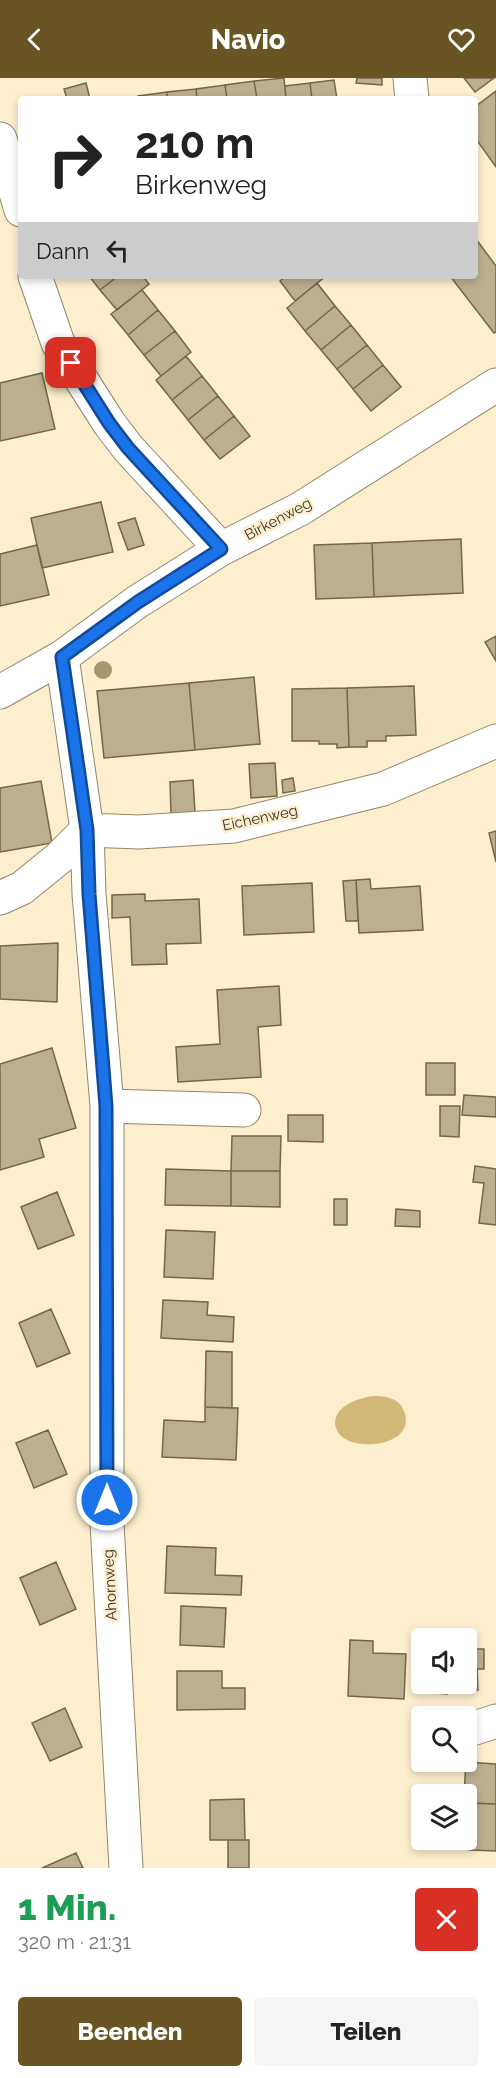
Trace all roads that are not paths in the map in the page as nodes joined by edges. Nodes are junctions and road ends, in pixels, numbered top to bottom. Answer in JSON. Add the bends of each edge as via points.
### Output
{"nodes":[{"id":1,"x":410,"y":78,"type":"edge"},
{"id":2,"x":412,"y":96,"type":"edge"},
{"id":3,"x":0,"y":139,"type":"edge"},
{"id":4,"x":18,"y":200,"type":"edge"},
{"id":5,"x":36,"y":279,"type":"edge"},
{"id":6,"x":496,"y":385,"type":"edge"},
{"id":7,"x":221,"y":549,"type":"junction"},
{"id":8,"x":62,"y":657,"type":"junction"},
{"id":9,"x":0,"y":692,"type":"edge"},
{"id":10,"x":496,"y":741,"type":"edge"},
{"id":11,"x":87,"y":830,"type":"junction"},
{"id":12,"x":0,"y":898,"type":"edge"},
{"id":13,"x":106,"y":1106,"type":"junction"},
{"id":14,"x":244,"y":1110,"type":"dead end"},
{"id":15,"x":496,"y":1721,"type":"edge"},
{"id":16,"x":477,"y":1727,"type":"edge"},
{"id":17,"x":126,"y":1868,"type":"edge"}],
"edges":[{"from":1,"to":2,"type":"street"},
{"from":3,"to":4,"type":"street"},
{"from":5,"to":7,"type":"street","via":[[58,343],[109,423]]},
{"from":6,"to":7,"type":"street","name":"Birkenweg","via":[[300,509]]},
{"from":7,"to":8,"type":"street","name":"Birkenweg"},
{"from":8,"to":9,"type":"street","name":"Birkenweg"},
{"from":8,"to":11,"type":"street","name":"Ahornweg"},
{"from":10,"to":11,"type":"street","name":"Eichenweg","via":[[383,789],[234,826],[139,832]]},
{"from":11,"to":12,"type":"street","via":[[22,888]]},
{"from":11,"to":13,"type":"street","name":"Ahornweg"},
{"from":13,"to":14,"type":"street"},
{"from":13,"to":17,"type":"street","name":"Ahornweg","via":[[107,1523]]},
{"from":15,"to":16,"type":"street"}]}
